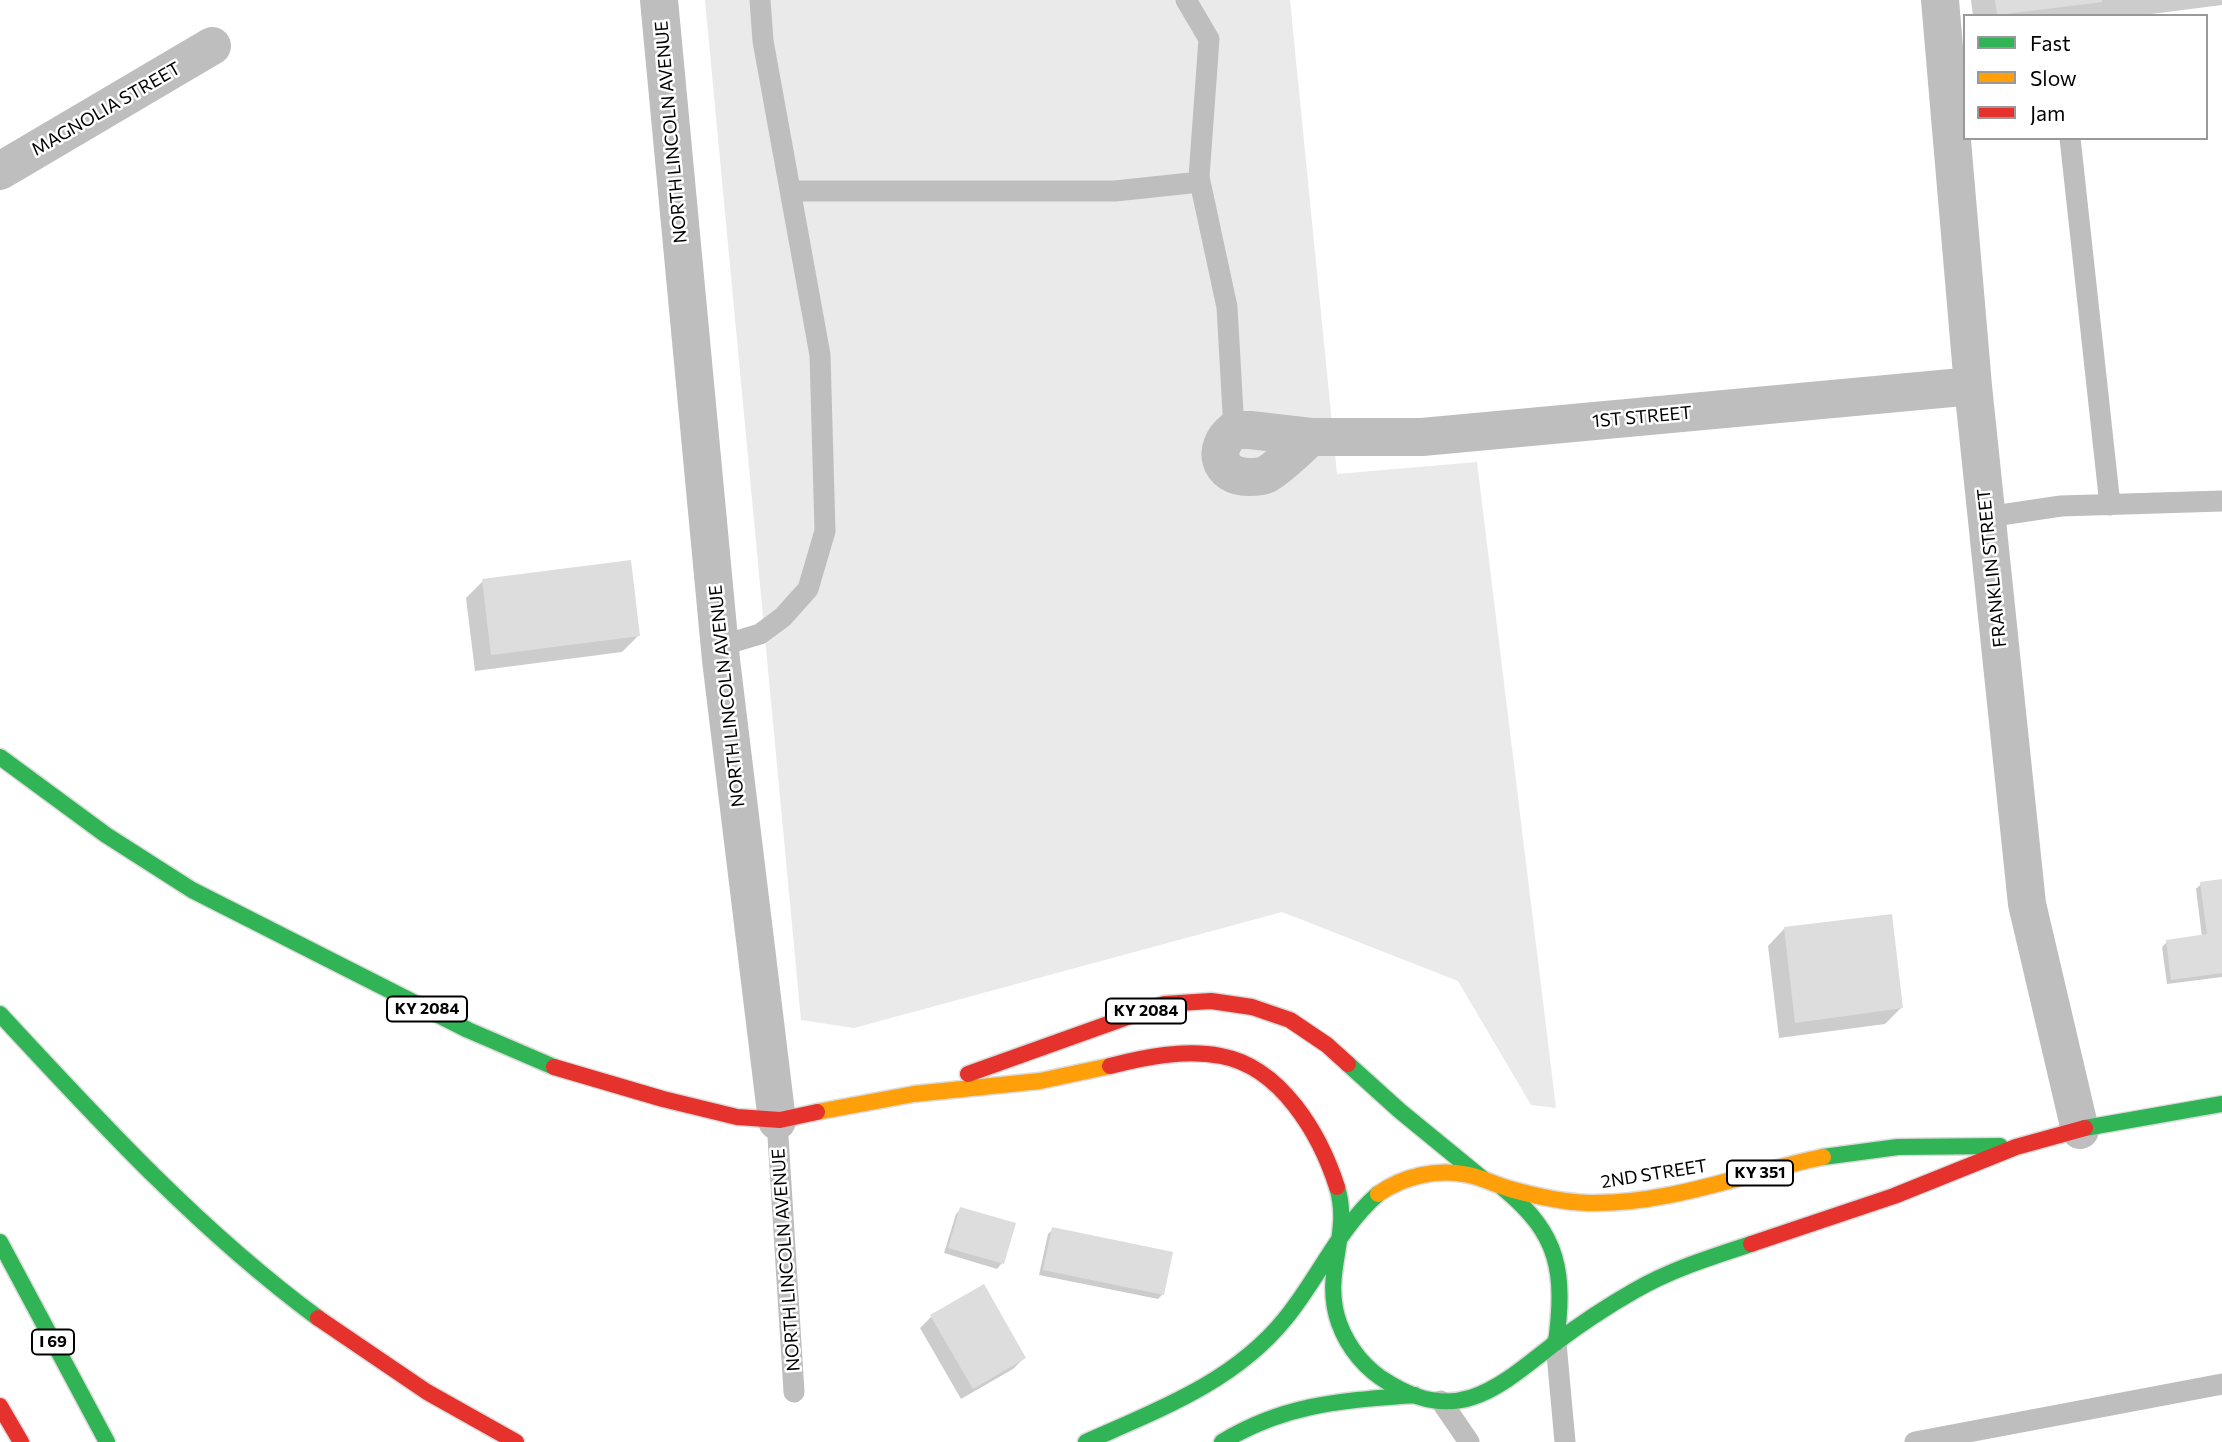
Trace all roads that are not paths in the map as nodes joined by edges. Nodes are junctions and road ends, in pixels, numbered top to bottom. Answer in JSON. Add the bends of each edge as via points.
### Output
{"nodes":[{"id":1,"x":659,"y":0,"type":"edge"},
{"id":2,"x":760,"y":0,"type":"edge"},
{"id":3,"x":1186,"y":0,"type":"edge"},
{"id":4,"x":1940,"y":0,"type":"edge"},
{"id":5,"x":1954,"y":46,"type":"edge"},
{"id":6,"x":212,"y":47,"type":"dead end"},
{"id":7,"x":2070,"y":140,"type":"edge"},
{"id":8,"x":0,"y":171,"type":"edge"},
{"id":9,"x":1200,"y":182,"type":"junction"},
{"id":10,"x":790,"y":191,"type":"junction"},
{"id":11,"x":1973,"y":386,"type":"junction"},
{"id":12,"x":1234,"y":430,"type":"joint"},
{"id":13,"x":2222,"y":501,"type":"edge"},
{"id":14,"x":2110,"y":505,"type":"junction"},
{"id":15,"x":1987,"y":517,"type":"junction"},
{"id":16,"x":720,"y":646,"type":"junction"},
{"id":17,"x":0,"y":757,"type":"edge"},
{"id":18,"x":0,"y":1014,"type":"edge"},
{"id":19,"x":903,"y":1095,"type":"junction"},
{"id":20,"x":2222,"y":1104,"type":"edge"},
{"id":21,"x":777,"y":1121,"type":"junction"},
{"id":22,"x":2080,"y":1130,"type":"junction"},
{"id":23,"x":2020,"y":1146,"type":"junction"},
{"id":24,"x":1485,"y":1180,"type":"junction"},
{"id":25,"x":1502,"y":1186,"type":"junction"},
{"id":26,"x":1342,"y":1238,"type":"junction"},
{"id":27,"x":0,"y":1242,"type":"edge"},
{"id":28,"x":1556,"y":1343,"type":"junction"},
{"id":29,"x":2222,"y":1384,"type":"edge"},
{"id":30,"x":794,"y":1392,"type":"dead end"},
{"id":31,"x":1415,"y":1395,"type":"junction"},
{"id":32,"x":1441,"y":1401,"type":"junction"},
{"id":33,"x":0,"y":1406,"type":"edge"},
{"id":34,"x":21,"y":1442,"type":"edge"},
{"id":35,"x":107,"y":1442,"type":"edge"},
{"id":36,"x":516,"y":1442,"type":"edge"},
{"id":37,"x":1086,"y":1442,"type":"edge"},
{"id":38,"x":1223,"y":1442,"type":"edge"},
{"id":39,"x":1468,"y":1442,"type":"edge"},
{"id":40,"x":1565,"y":1442,"type":"edge"},
{"id":41,"x":1915,"y":1442,"type":"edge"}],
"edges":[{"from":1,"to":16,"type":"street","name":"NORTH LINCOLN AVENUE"},
{"from":2,"to":10,"type":"lane"},
{"from":3,"to":9,"type":"lane","via":[[1209,39]]},
{"from":4,"to":5,"type":"street","name":"FRANKLIN STREET"},
{"from":5,"to":11,"type":"street","name":"FRANKLIN STREET"},
{"from":6,"to":8,"type":"street","name":"MAGNOLIA STREET"},
{"from":7,"to":14,"type":"lane"},
{"from":9,"to":10,"type":"lane","via":[[1115,191]]},
{"from":9,"to":12,"type":"lane","via":[[1227,307]]},
{"from":10,"to":16,"type":"lane","via":[[820,355],[825,531],[808,589],[783,617],[760,635]]},
{"from":11,"to":12,"type":"street","name":"1ST STREET","via":[[1422,437],[1311,437],[1264,476],[1241,477],[1222,463],[1219,450]]},
{"from":11,"to":15,"type":"street","name":"FRANKLIN STREET"},
{"from":13,"to":14,"type":"lane"},
{"from":14,"to":15,"type":"lane","via":[[2061,506]]},
{"from":15,"to":22,"type":"street","name":"FRANKLIN STREET","via":[[2027,904]]},
{"from":16,"to":21,"type":"street","name":"NORTH LINCOLN AVENUE"},
{"from":17,"to":21,"type":"main road","number":"KY 2084","via":[[97,829],[178,881],[515,1052],[623,1088],[730,1115]]},
{"from":18,"to":36,"type":"main road","via":[[182,1204],[244,1261],[401,1378]]},
{"from":19,"to":21,"type":"main road","number":"KY 2084"},
{"from":19,"to":24,"type":"main road","number":"KY 2084","via":[[1164,1004],[1211,1001],[1252,1007],[1290,1020],[1327,1045]]},
{"from":19,"to":26,"type":"main road","number":"KY 2084","via":[[1036,1082],[1181,1055],[1214,1053],[1244,1062],[1264,1074],[1297,1107],[1318,1143],[1342,1206]]},
{"from":20,"to":22,"type":"main road","name":"2ND STREET","number":"KY 351"},
{"from":21,"to":30,"type":"lane","name":"NORTH LINCOLN AVENUE"},
{"from":22,"to":23,"type":"main road","name":"2ND STREET","number":"KY 351"},
{"from":23,"to":25,"type":"main road","name":"2ND STREET","number":"KY 351","via":[[1900,1145],[1835,1154],[1625,1202],[1587,1203]]},
{"from":23,"to":28,"type":"main road","name":"2ND STREET","number":"KY 351","via":[[1894,1196],[1665,1275]]},
{"from":24,"to":25,"type":"main road","name":"2ND STREET","number":"KY 351"},
{"from":24,"to":26,"type":"main road","name":"2ND STREET","number":"KY 351","via":[[1467,1174],[1430,1173],[1394,1184],[1363,1206]]},
{"from":25,"to":28,"type":"main road","name":"2ND STREET","via":[[1531,1210],[1555,1251],[1561,1309]]},
{"from":26,"to":31,"type":"main road","name":"2ND STREET","via":[[1331,1274],[1334,1312],[1348,1346],[1374,1375]]},
{"from":26,"to":37,"type":"main road","name":"2ND STREET","number":"KY 351","via":[[1268,1339],[1226,1374],[1184,1399]]},
{"from":27,"to":35,"type":"main road","number":"I 69"},
{"from":28,"to":32,"type":"main road","name":"2ND STREET","number":"KY 351","via":[[1501,1387],[1468,1399]]},
{"from":28,"to":40,"type":"lane"},
{"from":29,"to":41,"type":"lane"},
{"from":31,"to":32,"type":"main road","name":"2ND STREET","number":"KY 351"},
{"from":31,"to":38,"type":"main road","name":"2ND STREET","number":"KY 351","via":[[1311,1404],[1275,1415]]},
{"from":32,"to":39,"type":"lane"},
{"from":33,"to":34,"type":"main road"}]}
